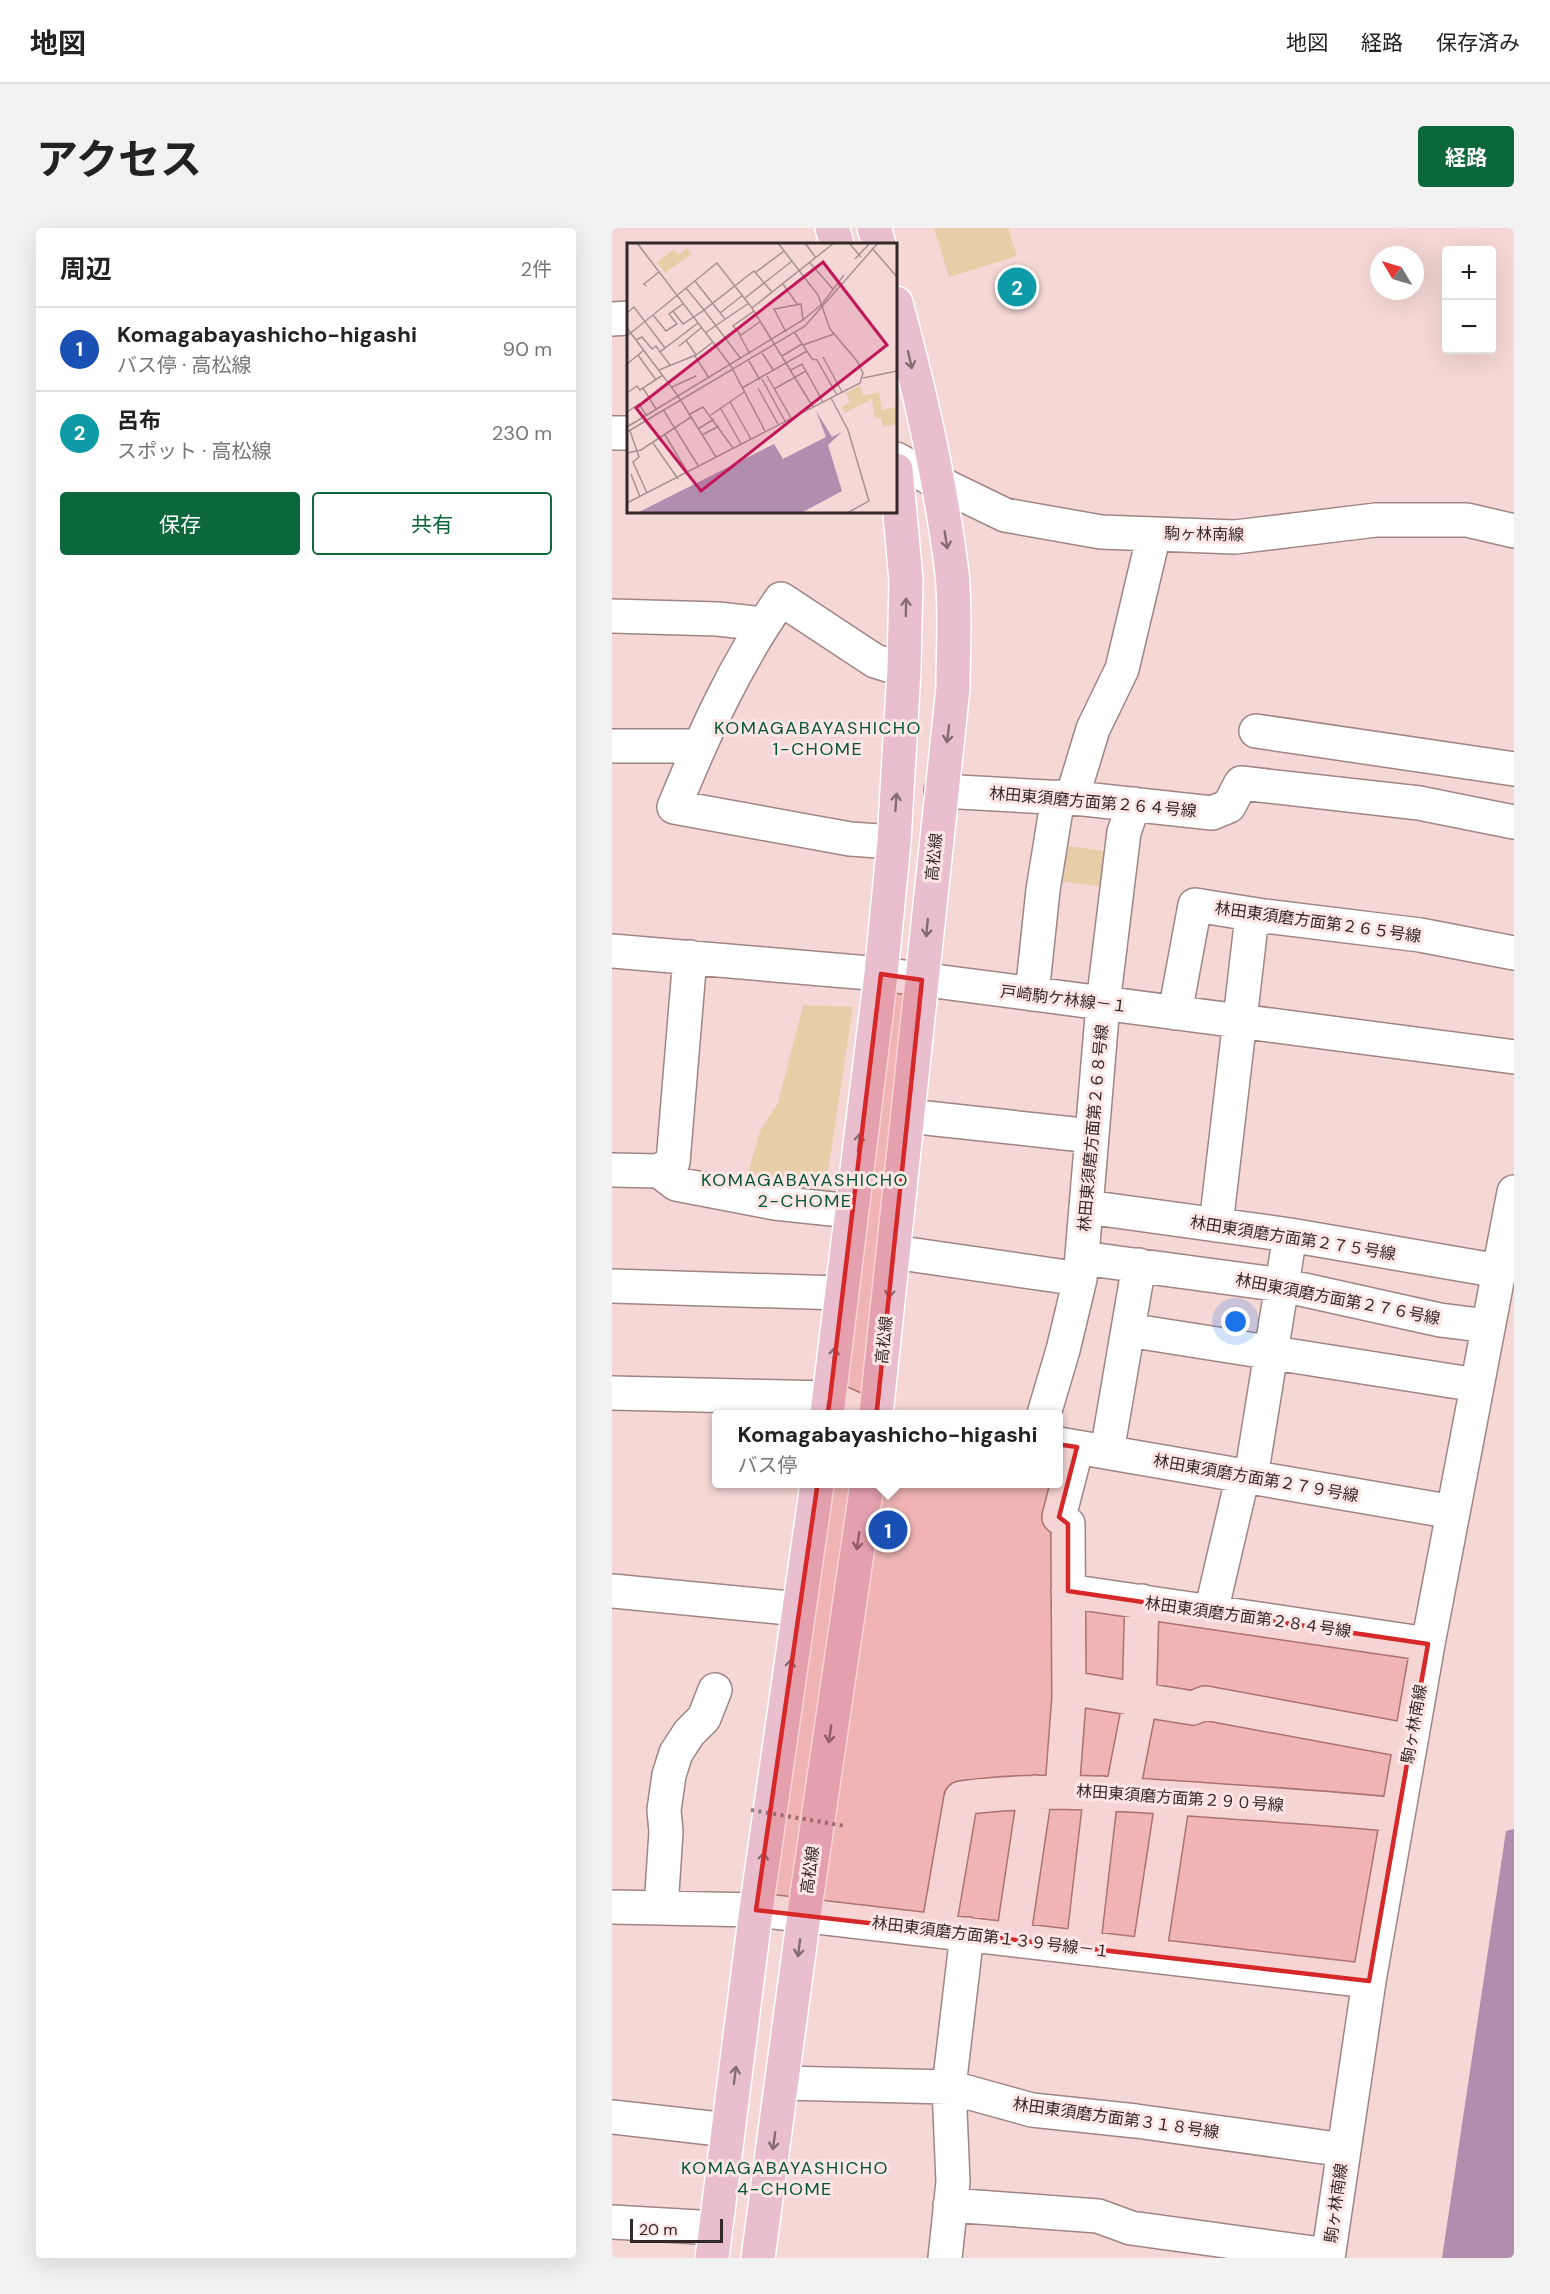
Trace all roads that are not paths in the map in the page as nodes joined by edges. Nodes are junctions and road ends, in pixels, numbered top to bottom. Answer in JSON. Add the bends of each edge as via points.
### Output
{"nodes":[{"id":1,"x":832,"y":228,"type":"edge"},
{"id":2,"x":874,"y":228,"type":"edge"},
{"id":3,"x":837,"y":243,"type":"edge"},
{"id":4,"x":879,"y":243,"type":"edge"},
{"id":5,"x":897,"y":307,"type":"edge"},
{"id":6,"x":627,"y":318,"type":"edge"},
{"id":7,"x":612,"y":319,"type":"edge"},
{"id":8,"x":897,"y":460,"type":"edge"},
{"id":9,"x":897,"y":481,"type":"edge"},
{"id":10,"x":937,"y":482,"type":"junction"},
{"id":11,"x":1514,"y":531,"type":"edge"},
{"id":12,"x":1154,"y":534,"type":"junction"},
{"id":13,"x":612,"y":616,"type":"edge"},
{"id":14,"x":763,"y":624,"type":"junction"},
{"id":15,"x":904,"y":670,"type":"junction"},
{"id":16,"x":1256,"y":730,"type":"dead end"},
{"id":17,"x":612,"y":746,"type":"edge"},
{"id":18,"x":699,"y":746,"type":"junction"},
{"id":19,"x":1514,"y":770,"type":"edge"},
{"id":20,"x":941,"y":791,"type":"junction"},
{"id":21,"x":1065,"y":798,"type":"junction"},
{"id":22,"x":1134,"y":804,"type":"junction"},
{"id":23,"x":1514,"y":822,"type":"edge"},
{"id":24,"x":894,"y":842,"type":"junction"},
{"id":25,"x":1264,"y":916,"type":"junction"},
{"id":26,"x":612,"y":951,"type":"edge"},
{"id":27,"x":1514,"y":953,"type":"edge"},
{"id":28,"x":690,"y":957,"type":"junction"},
{"id":29,"x":881,"y":974,"type":"junction"},
{"id":30,"x":922,"y":981,"type":"junction"},
{"id":31,"x":1032,"y":994,"type":"junction"},
{"id":32,"x":1103,"y":1004,"type":"junction"},
{"id":33,"x":1175,"y":1013,"type":"junction"},
{"id":34,"x":1240,"y":1022,"type":"junction"},
{"id":35,"x":1514,"y":1057,"type":"edge"},
{"id":36,"x":908,"y":1116,"type":"junction"},
{"id":37,"x":1092,"y":1137,"type":"junction"},
{"id":38,"x":612,"y":1170,"type":"edge"},
{"id":39,"x":659,"y":1171,"type":"junction"},
{"id":40,"x":1514,"y":1192,"type":"edge"},
{"id":41,"x":1087,"y":1207,"type":"junction"},
{"id":42,"x":851,"y":1210,"type":"junction"},
{"id":43,"x":1216,"y":1225,"type":"junction"},
{"id":44,"x":1290,"y":1235,"type":"junction"},
{"id":45,"x":894,"y":1252,"type":"junction"},
{"id":46,"x":1140,"y":1265,"type":"junction"},
{"id":47,"x":1081,"y":1268,"type":"junction"},
{"id":48,"x":1499,"y":1271,"type":"junction"},
{"id":49,"x":1282,"y":1285,"type":"junction"},
{"id":50,"x":612,"y":1286,"type":"edge"},
{"id":51,"x":840,"y":1293,"type":"junction"},
{"id":52,"x":1488,"y":1326,"type":"junction"},
{"id":53,"x":1128,"y":1330,"type":"junction"},
{"id":54,"x":1271,"y":1353,"type":"junction"},
{"id":55,"x":1477,"y":1385,"type":"junction"},
{"id":56,"x":612,"y":1393,"type":"edge"},
{"id":57,"x":828,"y":1406,"type":"edge"},
{"id":58,"x":847,"y":1410,"type":"edge"},
{"id":59,"x":876,"y":1410,"type":"edge"},
{"id":60,"x":1045,"y":1410,"type":"edge"},
{"id":61,"x":1081,"y":1448,"type":"edge"},
{"id":62,"x":1247,"y":1476,"type":"junction"},
{"id":63,"x":816,"y":1488,"type":"edge"},
{"id":64,"x":866,"y":1488,"type":"edge"},
{"id":65,"x":1453,"y":1512,"type":"junction"},
{"id":66,"x":612,"y":1591,"type":"edge"},
{"id":67,"x":1068,"y":1591,"type":"junction"},
{"id":68,"x":1142,"y":1601,"type":"junction"},
{"id":69,"x":799,"y":1609,"type":"junction"},
{"id":70,"x":1211,"y":1612,"type":"junction"},
{"id":71,"x":1428,"y":1644,"type":"junction"},
{"id":72,"x":1069,"y":1688,"type":"junction"},
{"id":73,"x":715,"y":1690,"type":"dead end"},
{"id":74,"x":1139,"y":1699,"type":"junction"},
{"id":75,"x":1411,"y":1741,"type":"junction"},
{"id":76,"x":1048,"y":1792,"type":"junction"},
{"id":77,"x":1112,"y":1793,"type":"junction"},
{"id":78,"x":1173,"y":1798,"type":"junction"},
{"id":79,"x":1398,"y":1815,"type":"junction"},
{"id":80,"x":612,"y":1907,"type":"edge"},
{"id":81,"x":661,"y":1908,"type":"junction"},
{"id":82,"x":756,"y":1910,"type":"junction"},
{"id":83,"x":804,"y":1915,"type":"junction"},
{"id":84,"x":953,"y":1933,"type":"junction"},
{"id":85,"x":1013,"y":1939,"type":"junction"},
{"id":86,"x":1083,"y":1948,"type":"junction"},
{"id":87,"x":1149,"y":1955,"type":"junction"},
{"id":88,"x":1369,"y":1981,"type":"junction"},
{"id":89,"x":782,"y":2083,"type":"junction"},
{"id":90,"x":949,"y":2087,"type":"junction"},
{"id":91,"x":612,"y":2117,"type":"edge"},
{"id":92,"x":728,"y":2130,"type":"junction"},
{"id":93,"x":1344,"y":2150,"type":"junction"},
{"id":94,"x":950,"y":2205,"type":"junction"},
{"id":95,"x":612,"y":2222,"type":"edge"},
{"id":96,"x":714,"y":2243,"type":"edge"},
{"id":97,"x":1328,"y":2256,"type":"edge"},
{"id":98,"x":758,"y":2258,"type":"edge"},
{"id":99,"x":945,"y":2258,"type":"edge"}],
"edges":[{"from":1,"to":3,"type":"main road"},
{"from":2,"to":4,"type":"main road"},
{"from":5,"to":10,"type":"main road","name":"高松線","one_way":true},
{"from":6,"to":7,"type":"street"},
{"from":8,"to":10,"type":"street","name":"駒ヶ林南線"},
{"from":15,"to":9,"type":"main road","one_way":true,"via":[[906,580]]},
{"from":10,"to":12,"type":"street","name":"駒ヶ林南線","via":[[1005,514],[1101,532]]},
{"from":10,"to":20,"type":"main road","name":"高松線","one_way":true,"via":[[952,576],[953,688]]},
{"from":11,"to":12,"type":"street","name":"駒ヶ林南線","via":[[1467,520],[1376,520],[1235,537]]},
{"from":12,"to":21,"type":"street","via":[[1122,669]]},
{"from":13,"to":14,"type":"street"},
{"from":14,"to":15,"type":"street","via":[[781,599],[875,661]]},
{"from":14,"to":18,"type":"street"},
{"from":24,"to":15,"type":"main road","one_way":true},
{"from":16,"to":19,"type":"street"},
{"from":17,"to":18,"type":"street"},
{"from":18,"to":24,"type":"street","via":[[674,807],[850,839]]},
{"from":20,"to":21,"type":"street","name":"林田東須磨方面第２６４号線"},
{"from":20,"to":30,"type":"main road","name":"高松線","one_way":true},
{"from":21,"to":22,"type":"street","name":"林田東須磨方面第２６４号線"},
{"from":21,"to":31,"type":"street","via":[[1043,890]]},
{"from":22,"to":23,"type":"street","name":"林田東須磨方面第２６４号線","via":[[1212,813],[1229,806],[1240,783],[1419,803]]},
{"from":22,"to":32,"type":"street","name":"林田東須磨方面第２６８号線","via":[[1124,832]]},
{"from":24,"to":29,"type":"main road"},
{"from":25,"to":27,"type":"street","name":"林田東須磨方面第２６５号線","via":[[1420,935]]},
{"from":25,"to":33,"type":"street","name":"林田東須磨方面第２６５号線","via":[[1195,905]]},
{"from":25,"to":34,"type":"street","via":[[1251,925]]},
{"from":26,"to":28,"type":"street","name":"戸崎駒ケ林線－１"},
{"from":28,"to":29,"type":"street","name":"戸崎駒ケ林線－１"},
{"from":28,"to":39,"type":"street","via":[[673,1162]]},
{"from":29,"to":30,"type":"street","name":"戸崎駒ケ林線－１"},
{"from":42,"to":29,"type":"main road","one_way":true},
{"from":30,"to":31,"type":"street","name":"戸崎駒ケ林線－１"},
{"from":30,"to":36,"type":"main road","name":"高松線"},
{"from":31,"to":32,"type":"street","name":"戸崎駒ケ林線－１"},
{"from":32,"to":33,"type":"street","name":"戸崎駒ケ林線－１"},
{"from":32,"to":37,"type":"street","name":"林田東須磨方面第２６８号線"},
{"from":33,"to":34,"type":"street","name":"戸崎駒ケ林線－１"},
{"from":34,"to":35,"type":"street","name":"戸崎駒ケ林線－１"},
{"from":34,"to":43,"type":"street"},
{"from":36,"to":37,"type":"street"},
{"from":36,"to":45,"type":"main road","name":"高松線"},
{"from":37,"to":41,"type":"street","name":"林田東須磨方面第２６８号線"},
{"from":38,"to":39,"type":"street"},
{"from":39,"to":42,"type":"street","via":[[676,1184],[775,1203]]},
{"from":40,"to":48,"type":"street","name":"駒ヶ林南線"},
{"from":41,"to":43,"type":"street","name":"林田東須磨方面第２７５号線"},
{"from":41,"to":47,"type":"street","name":"林田東須磨方面第２６８号線"},
{"from":42,"to":51,"type":"main road"},
{"from":43,"to":44,"type":"street","name":"林田東須磨方面第２７５号線"},
{"from":44,"to":48,"type":"street","name":"林田東須磨方面第２７５号線"},
{"from":44,"to":49,"type":"street"},
{"from":45,"to":47,"type":"street","name":"林田東須磨方面第２７６号線"},
{"from":45,"to":59,"type":"main road","name":"高松線","one_way":true},
{"from":46,"to":47,"type":"street","name":"林田東須磨方面第２７６号線"},
{"from":46,"to":49,"type":"street","name":"林田東須磨方面第２７６号線"},
{"from":46,"to":53,"type":"street"},
{"from":47,"to":60,"type":"street","name":"林田東須磨方面第２６８号線"},
{"from":48,"to":52,"type":"street","name":"駒ヶ林南線"},
{"from":49,"to":52,"type":"street","name":"林田東須磨方面第２７６号線","via":[[1440,1320]]},
{"from":49,"to":54,"type":"street"},
{"from":50,"to":51,"type":"street"},
{"from":57,"to":51,"type":"main road","one_way":true},
{"from":52,"to":55,"type":"street","name":"駒ヶ林南線"},
{"from":53,"to":54,"type":"street"},
{"from":53,"to":61,"type":"street"},
{"from":54,"to":55,"type":"street"},
{"from":54,"to":62,"type":"street"},
{"from":55,"to":65,"type":"street","name":"駒ヶ林南線"},
{"from":56,"to":57,"type":"street"},
{"from":57,"to":58,"type":"street"},
{"from":61,"to":62,"type":"street","name":"林田東須磨方面第２７９号線"},
{"from":61,"to":67,"type":"street","via":[[1059,1517],[1068,1524]]},
{"from":62,"to":65,"type":"street","name":"林田東須磨方面第２７９号線"},
{"from":62,"to":70,"type":"street"},
{"from":63,"to":69,"type":"main road"},
{"from":64,"to":83,"type":"main road","name":"高松線","one_way":true},
{"from":65,"to":71,"type":"street","name":"駒ヶ林南線"},
{"from":66,"to":69,"type":"street"},
{"from":67,"to":68,"type":"street","name":"林田東須磨方面第２８４号線"},
{"from":67,"to":72,"type":"street"},
{"from":68,"to":70,"type":"street","name":"林田東須磨方面第２８４号線"},
{"from":68,"to":74,"type":"street"},
{"from":82,"to":69,"type":"main road","one_way":true},
{"from":70,"to":71,"type":"street","name":"林田東須磨方面第２８４号線"},
{"from":71,"to":75,"type":"street","name":"駒ヶ林南線"},
{"from":72,"to":74,"type":"street"},
{"from":72,"to":76,"type":"street"},
{"from":73,"to":81,"type":"street","via":[[704,1718],[676,1753],[669,1775]]},
{"from":74,"to":75,"type":"street","via":[[1193,1708],[1205,1703]]},
{"from":74,"to":77,"type":"street"},
{"from":75,"to":79,"type":"street","name":"駒ヶ林南線"},
{"from":76,"to":77,"type":"street","name":"林田東須磨方面第２９０号線"},
{"from":76,"to":84,"type":"street","name":"林田東須磨方面第２９０号線","via":[[1000,1792],[961,1798]]},
{"from":76,"to":85,"type":"street"},
{"from":77,"to":78,"type":"street","name":"林田東須磨方面第２９０号線"},
{"from":77,"to":86,"type":"street"},
{"from":78,"to":79,"type":"street","name":"林田東須磨方面第２９０号線"},
{"from":78,"to":87,"type":"street"},
{"from":79,"to":88,"type":"street","name":"駒ヶ林南線"},
{"from":80,"to":81,"type":"street","name":"林田東須磨方面第１３９号線－１"},
{"from":81,"to":82,"type":"street","name":"林田東須磨方面第１３９号線－１"},
{"from":82,"to":83,"type":"street","name":"林田東須磨方面第１３９号線－１"},
{"from":92,"to":82,"type":"main road","one_way":true},
{"from":83,"to":84,"type":"street","name":"林田東須磨方面第１３９号線－１"},
{"from":83,"to":89,"type":"main road","name":"高松線","one_way":true},
{"from":84,"to":85,"type":"street","name":"林田東須磨方面第１３９号線－１"},
{"from":84,"to":90,"type":"street"},
{"from":85,"to":86,"type":"street","name":"林田東須磨方面第１３９号線－１"},
{"from":86,"to":87,"type":"street","name":"林田東須磨方面第１３９号線－１"},
{"from":87,"to":88,"type":"street","name":"林田東須磨方面第１３９号線－１"},
{"from":88,"to":93,"type":"street","name":"駒ヶ林南線"},
{"from":89,"to":90,"type":"street","name":"林田東須磨方面第３１８号線"},
{"from":89,"to":98,"type":"main road","name":"高松線","one_way":true},
{"from":90,"to":93,"type":"street","name":"林田東須磨方面第３１８号線","via":[[1032,2110]]},
{"from":90,"to":94,"type":"street","via":[[953,2182]]},
{"from":91,"to":92,"type":"street"},
{"from":92,"to":96,"type":"main road"},
{"from":93,"to":97,"type":"street","name":"駒ヶ林南線"},
{"from":94,"to":97,"type":"street","via":[[1098,2216],[1131,2228]]},
{"from":94,"to":99,"type":"street"},
{"from":95,"to":96,"type":"street"}]}
